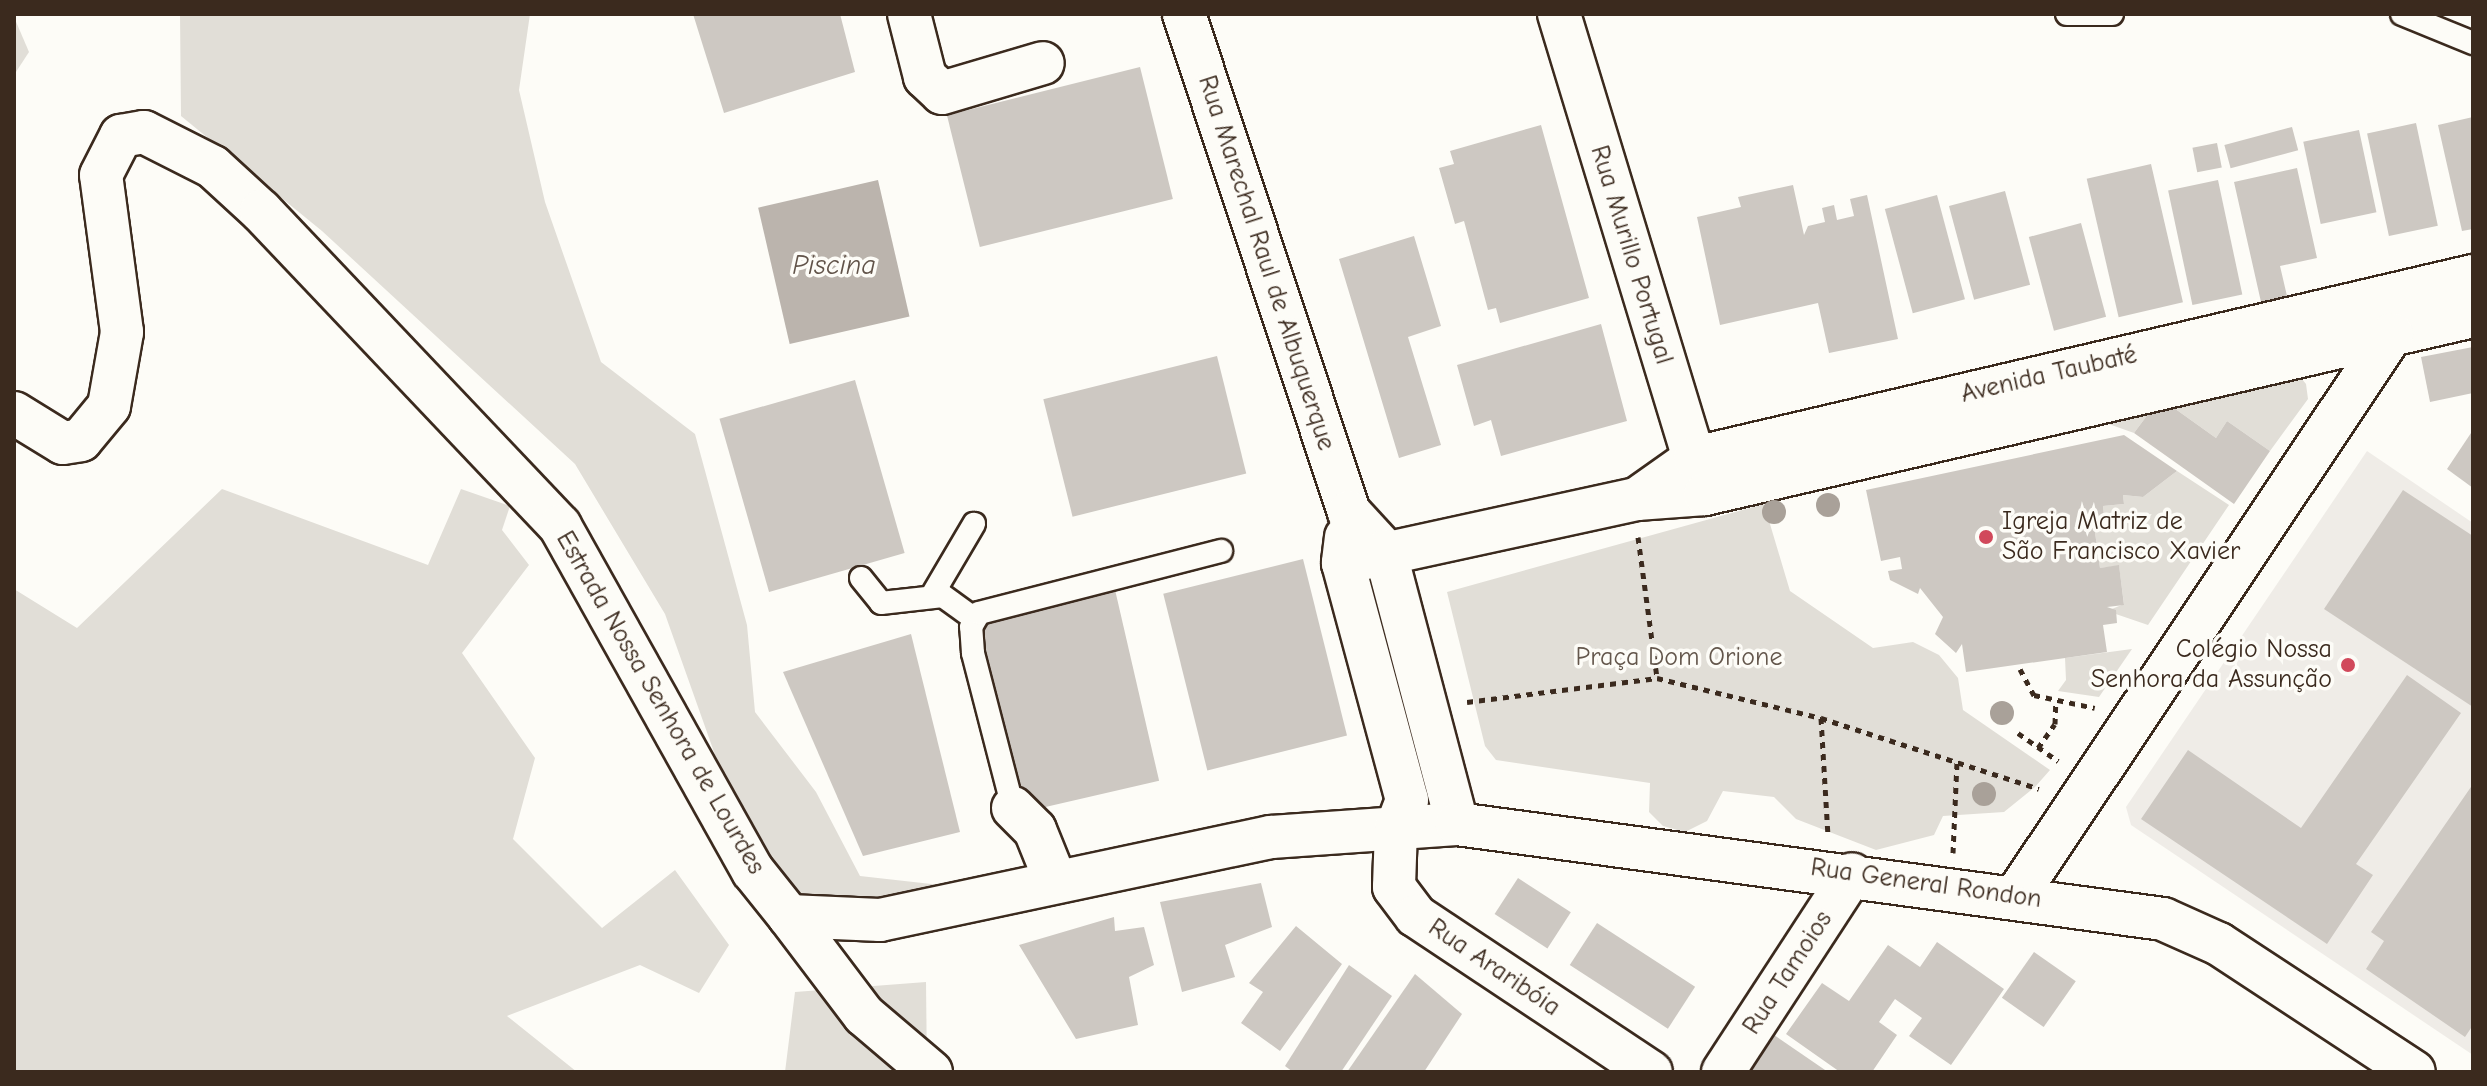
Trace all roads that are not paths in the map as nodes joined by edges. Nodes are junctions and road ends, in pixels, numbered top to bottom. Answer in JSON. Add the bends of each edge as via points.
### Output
{"nodes":[{"id":1,"x":909,"y":14,"type":"edge"},
{"id":2,"x":1184,"y":14,"type":"edge"},
{"id":3,"x":1559,"y":14,"type":"edge"},
{"id":4,"x":2067,"y":14,"type":"edge"},
{"id":5,"x":2112,"y":14,"type":"edge"},
{"id":6,"x":2402,"y":14,"type":"edge"},
{"id":7,"x":2473,"y":43,"type":"edge"},
{"id":8,"x":1043,"y":63,"type":"dead end"},
{"id":9,"x":2473,"y":276,"type":"edge"},
{"id":10,"x":2473,"y":316,"type":"edge"},
{"id":11,"x":2392,"y":334,"type":"junction"},
{"id":12,"x":14,"y":413,"type":"edge"},
{"id":13,"x":1700,"y":476,"type":"junction"},
{"id":14,"x":1349,"y":512,"type":"junction"},
{"id":15,"x":974,"y":524,"type":"dead end"},
{"id":16,"x":1221,"y":551,"type":"dead end"},
{"id":17,"x":1385,"y":551,"type":"junction"},
{"id":18,"x":1343,"y":563,"type":"junction"},
{"id":19,"x":861,"y":578,"type":"dead end"},
{"id":20,"x":931,"y":597,"type":"junction"},
{"id":21,"x":975,"y":619,"type":"junction"},
{"id":22,"x":1013,"y":808,"type":"joint"},
{"id":23,"x":1457,"y":824,"type":"junction"},
{"id":24,"x":1396,"y":829,"type":"junction"},
{"id":25,"x":1841,"y":873,"type":"junction"},
{"id":26,"x":1044,"y":885,"type":"junction"},
{"id":27,"x":2016,"y":896,"type":"junction"},
{"id":28,"x":789,"y":916,"type":"junction"},
{"id":29,"x":931,"y":1072,"type":"edge"},
{"id":30,"x":1651,"y":1072,"type":"edge"},
{"id":31,"x":1723,"y":1072,"type":"edge"},
{"id":32,"x":2414,"y":1072,"type":"edge"}],
"edges":[{"from":1,"to":8,"type":"street","via":[[925,77],[942,93]]},
{"from":2,"to":14,"type":"street","name":"Rua Marechal Raul de Albuquerque"},
{"from":3,"to":13,"type":"street","name":"Rua Murillo Portugal"},
{"from":4,"to":5,"type":"lane"},
{"from":6,"to":7,"type":"lane"},
{"from":9,"to":13,"type":"street","name":"Avenida Taubaté"},
{"from":10,"to":11,"type":"street","name":"Avenida Taubaté"},
{"from":11,"to":13,"type":"street","name":"Avenida Taubaté"},
{"from":11,"to":27,"type":"street"},
{"from":12,"to":28,"type":"street","name":"Estrada Nossa Senhora de Lourdes","via":[[63,443],[81,440],[109,406],[122,332],[101,175],[121,136],[144,132],[174,141],[261,211],[560,526],[753,871]]},
{"from":13,"to":17,"type":"street","name":"Avenida Taubaté","via":[[1638,518]]},
{"from":14,"to":17,"type":"street","name":"Rua Marechal Raul de Albuquerque"},
{"from":14,"to":18,"type":"street","name":"Rua Marechal Raul de Albuquerque"},
{"from":15,"to":20,"type":"lane"},
{"from":16,"to":21,"type":"lane","via":[[996,605]]},
{"from":17,"to":18,"type":"street","name":"Avenida Taubaté"},
{"from":17,"to":23,"type":"street","name":"Rua Marechal Raul de Albuquerque"},
{"from":18,"to":24,"type":"street","name":"Rua Marechal Raul de Albuquerque","via":[[1407,800]]},
{"from":19,"to":20,"type":"lane","via":[[881,603]]},
{"from":20,"to":21,"type":"lane","via":[[947,597]]},
{"from":21,"to":22,"type":"lane","via":[[973,653]]},
{"from":22,"to":26,"type":"street","via":[[1035,830]]},
{"from":23,"to":24,"type":"street","name":"Rua General Rondon"},
{"from":23,"to":25,"type":"street","name":"Rua General Rondon"},
{"from":24,"to":26,"type":"street","via":[[1271,837]]},
{"from":24,"to":30,"type":"street","name":"Rua Araribóia","via":[[1394,887],[1416,916]]},
{"from":25,"to":27,"type":"street","name":"Rua General Rondon"},
{"from":25,"to":31,"type":"street","name":"Rua Tamoios"},
{"from":26,"to":28,"type":"street","via":[[880,920]]},
{"from":27,"to":32,"type":"street","name":"Rua General Rondon","via":[[2187,927]]},
{"from":28,"to":29,"type":"street","via":[[864,1015]]}]}
